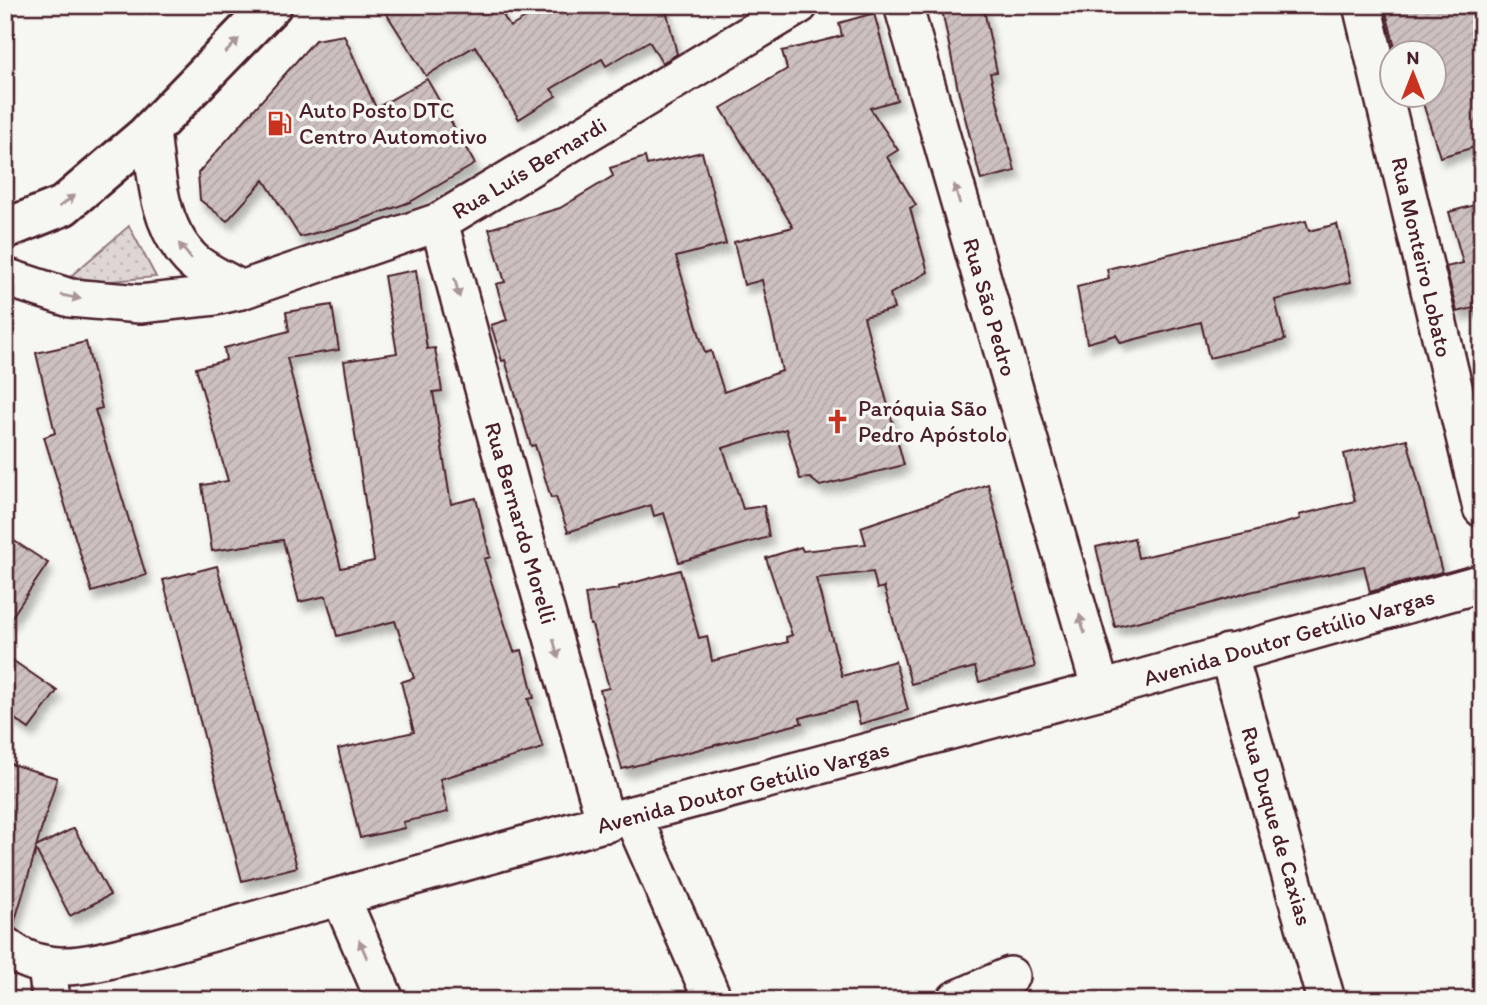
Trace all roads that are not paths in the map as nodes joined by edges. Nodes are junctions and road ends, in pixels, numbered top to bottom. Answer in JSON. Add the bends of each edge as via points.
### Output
{"nodes":[{"id":1,"x":272,"y":5,"type":"edge"},
{"id":2,"x":799,"y":5,"type":"edge"},
{"id":3,"x":902,"y":5,"type":"edge"},
{"id":4,"x":1362,"y":5,"type":"edge"},
{"id":5,"x":151,"y":130,"type":"junction"},
{"id":6,"x":439,"y":222,"type":"junction"},
{"id":7,"x":5,"y":229,"type":"edge"},
{"id":8,"x":5,"y":277,"type":"edge"},
{"id":9,"x":241,"y":290,"type":"junction"},
{"id":10,"x":1482,"y":508,"type":"edge"},
{"id":11,"x":1482,"y":583,"type":"edge"},
{"id":12,"x":1228,"y":653,"type":"junction"},
{"id":13,"x":1101,"y":690,"type":"junction"},
{"id":14,"x":619,"y":819,"type":"junction"},
{"id":15,"x":341,"y":898,"type":"junction"},
{"id":16,"x":5,"y":946,"type":"edge"},
{"id":17,"x":1010,"y":976,"type":"dead end"},
{"id":18,"x":49,"y":983,"type":"edge"},
{"id":19,"x":385,"y":1000,"type":"edge"},
{"id":20,"x":713,"y":1000,"type":"edge"},
{"id":21,"x":956,"y":1000,"type":"edge"},
{"id":22,"x":1326,"y":1000,"type":"edge"}],
"edges":[{"from":5,"to":1,"type":"main road","one_way":true},
{"from":2,"to":6,"type":"street","name":"Rua Luís Bernardi"},
{"from":13,"to":3,"type":"street","name":"Rua São Pedro","one_way":true},
{"from":4,"to":10,"type":"street","name":"Rua Monteiro Lobato"},
{"from":7,"to":5,"type":"main road","one_way":true,"via":[[63,206]]},
{"from":9,"to":5,"type":"street","one_way":true,"via":[[191,260],[172,234],[159,194]]},
{"from":6,"to":9,"type":"street","name":"Rua Luís Bernardi"},
{"from":6,"to":14,"type":"street","name":"Rua Bernardo Morelli","one_way":true,"via":[[519,518]]},
{"from":8,"to":9,"type":"street","name":"Rua Luís Bernardi","one_way":true,"via":[[70,298],[140,304]]},
{"from":11,"to":12,"type":"street","name":"Avenida Doutor Getúlio Vargas"},
{"from":12,"to":13,"type":"street","name":"Avenida Doutor Getúlio Vargas"},
{"from":12,"to":22,"type":"street","name":"Rua Duque de Caxias"},
{"from":13,"to":14,"type":"street","name":"Avenida Doutor Getúlio Vargas"},
{"from":14,"to":15,"type":"street","name":"Avenida Doutor Getúlio Vargas"},
{"from":14,"to":20,"type":"street","name":"Rua Bernardo Morelli"},
{"from":15,"to":18,"type":"street","name":"Avenida Doutor Getúlio Vargas","via":[[84,966]]},
{"from":19,"to":15,"type":"street","one_way":true},
{"from":16,"to":18,"type":"street","name":"Avenida Doutor Getúlio Vargas"},
{"from":17,"to":21,"type":"street"}]}
